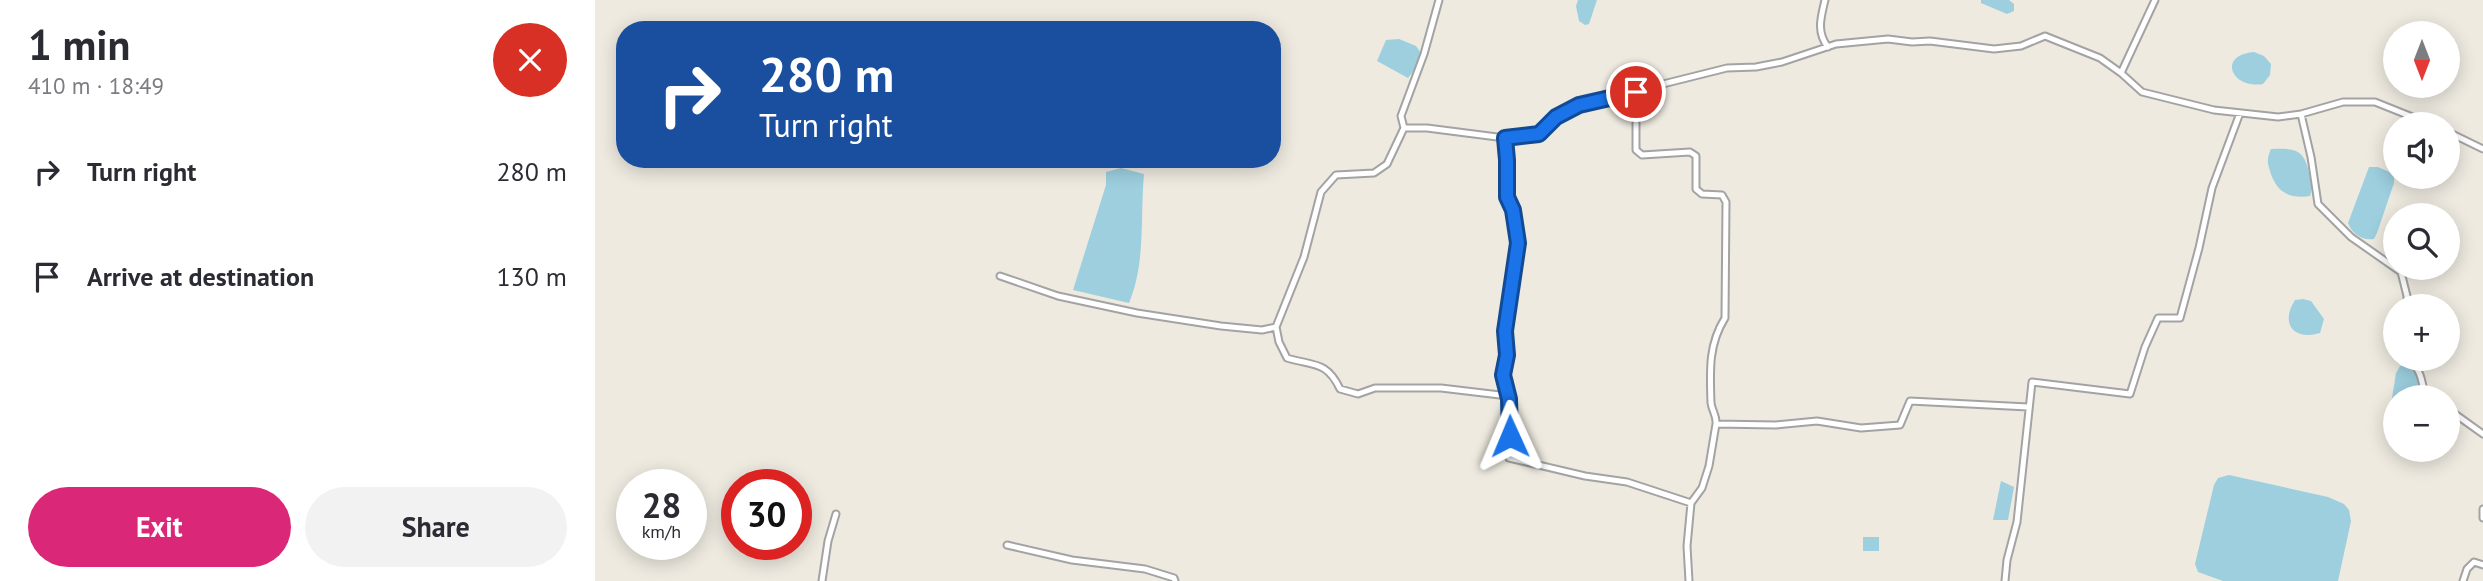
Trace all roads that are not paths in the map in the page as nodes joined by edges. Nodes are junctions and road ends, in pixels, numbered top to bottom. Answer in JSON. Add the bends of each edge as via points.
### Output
{"nodes":[{"id":1,"x":1439,"y":0,"type":"edge"},
{"id":2,"x":1825,"y":0,"type":"edge"},
{"id":3,"x":2155,"y":0,"type":"edge"},
{"id":4,"x":1828,"y":47,"type":"junction"},
{"id":5,"x":2121,"y":73,"type":"junction"},
{"id":6,"x":1636,"y":92,"type":"junction"},
{"id":7,"x":2400,"y":112,"type":"edge"},
{"id":8,"x":2240,"y":113,"type":"junction"},
{"id":9,"x":2301,"y":114,"type":"junction"},
{"id":10,"x":1404,"y":128,"type":"junction"},
{"id":11,"x":1505,"y":138,"type":"junction"},
{"id":12,"x":2460,"y":138,"type":"edge"},
{"id":13,"x":2483,"y":149,"type":"edge"},
{"id":14,"x":1000,"y":276,"type":"dead end"},
{"id":15,"x":2406,"y":294,"type":"edge"},
{"id":16,"x":1276,"y":327,"type":"junction"},
{"id":17,"x":1509,"y":399,"type":"junction"},
{"id":18,"x":2028,"y":407,"type":"junction"},
{"id":19,"x":2460,"y":418,"type":"edge"},
{"id":20,"x":1716,"y":424,"type":"junction"},
{"id":21,"x":2483,"y":434,"type":"edge"},
{"id":22,"x":1691,"y":503,"type":"junction"},
{"id":23,"x":2483,"y":509,"type":"edge"},
{"id":24,"x":836,"y":514,"type":"dead end"},
{"id":25,"x":2483,"y":518,"type":"edge"},
{"id":26,"x":1007,"y":545,"type":"dead end"},
{"id":27,"x":2483,"y":565,"type":"edge"},
{"id":28,"x":822,"y":581,"type":"edge"},
{"id":29,"x":1175,"y":581,"type":"edge"},
{"id":30,"x":1689,"y":581,"type":"edge"},
{"id":31,"x":2005,"y":581,"type":"edge"},
{"id":32,"x":2463,"y":581,"type":"edge"}],
"edges":[{"from":1,"to":10,"type":"street","via":[[1401,116]]},
{"from":2,"to":4,"type":"street","via":[[1821,38]]},
{"from":3,"to":5,"type":"street"},
{"from":4,"to":5,"type":"street","via":[[1888,39],[1994,49],[2021,47],[2045,36],[2100,58]]},
{"from":4,"to":6,"type":"street","via":[[1782,62],[1727,68]]},
{"from":5,"to":8,"type":"street","via":[[2142,92]]},
{"from":6,"to":11,"type":"street","via":[[1579,105],[1556,117],[1539,134]]},
{"from":6,"to":20,"type":"street","via":[[1636,150],[1642,155],[1690,152],[1696,156],[1696,189],[1702,194],[1722,195],[1725,202],[1725,318],[1710,356]]},
{"from":7,"to":9,"type":"street","via":[[2375,102],[2343,102]]},
{"from":8,"to":9,"type":"street"},
{"from":8,"to":18,"type":"street","via":[[2212,188],[2180,318],[2158,318],[2130,394],[2032,382]]},
{"from":9,"to":15,"type":"street","via":[[2318,204],[2351,237],[2401,272]]},
{"from":10,"to":11,"type":"street"},
{"from":10,"to":16,"type":"street","via":[[1387,163],[1374,173],[1336,175],[1321,192],[1304,257]]},
{"from":11,"to":17,"type":"street","via":[[1507,197],[1518,243],[1505,331],[1503,375]]},
{"from":12,"to":13,"type":"street"},
{"from":14,"to":16,"type":"street","via":[[1058,296],[1137,313],[1221,326]]},
{"from":16,"to":17,"type":"street","via":[[1287,358],[1325,368],[1340,389],[1359,394],[1375,388],[1441,388]]},
{"from":17,"to":22,"type":"street","via":[[1509,458],[1627,482]]},
{"from":18,"to":20,"type":"street","via":[[1910,401],[1900,425],[1861,428],[1817,421]]},
{"from":18,"to":31,"type":"street","via":[[2017,522]]},
{"from":19,"to":21,"type":"street"},
{"from":20,"to":22,"type":"street","via":[[1709,466]]},
{"from":22,"to":30,"type":"street"},
{"from":23,"to":25,"type":"street"},
{"from":24,"to":28,"type":"street"},
{"from":26,"to":29,"type":"street","via":[[1072,560],[1145,569]]},
{"from":27,"to":32,"type":"street","via":[[2474,562]]}]}
